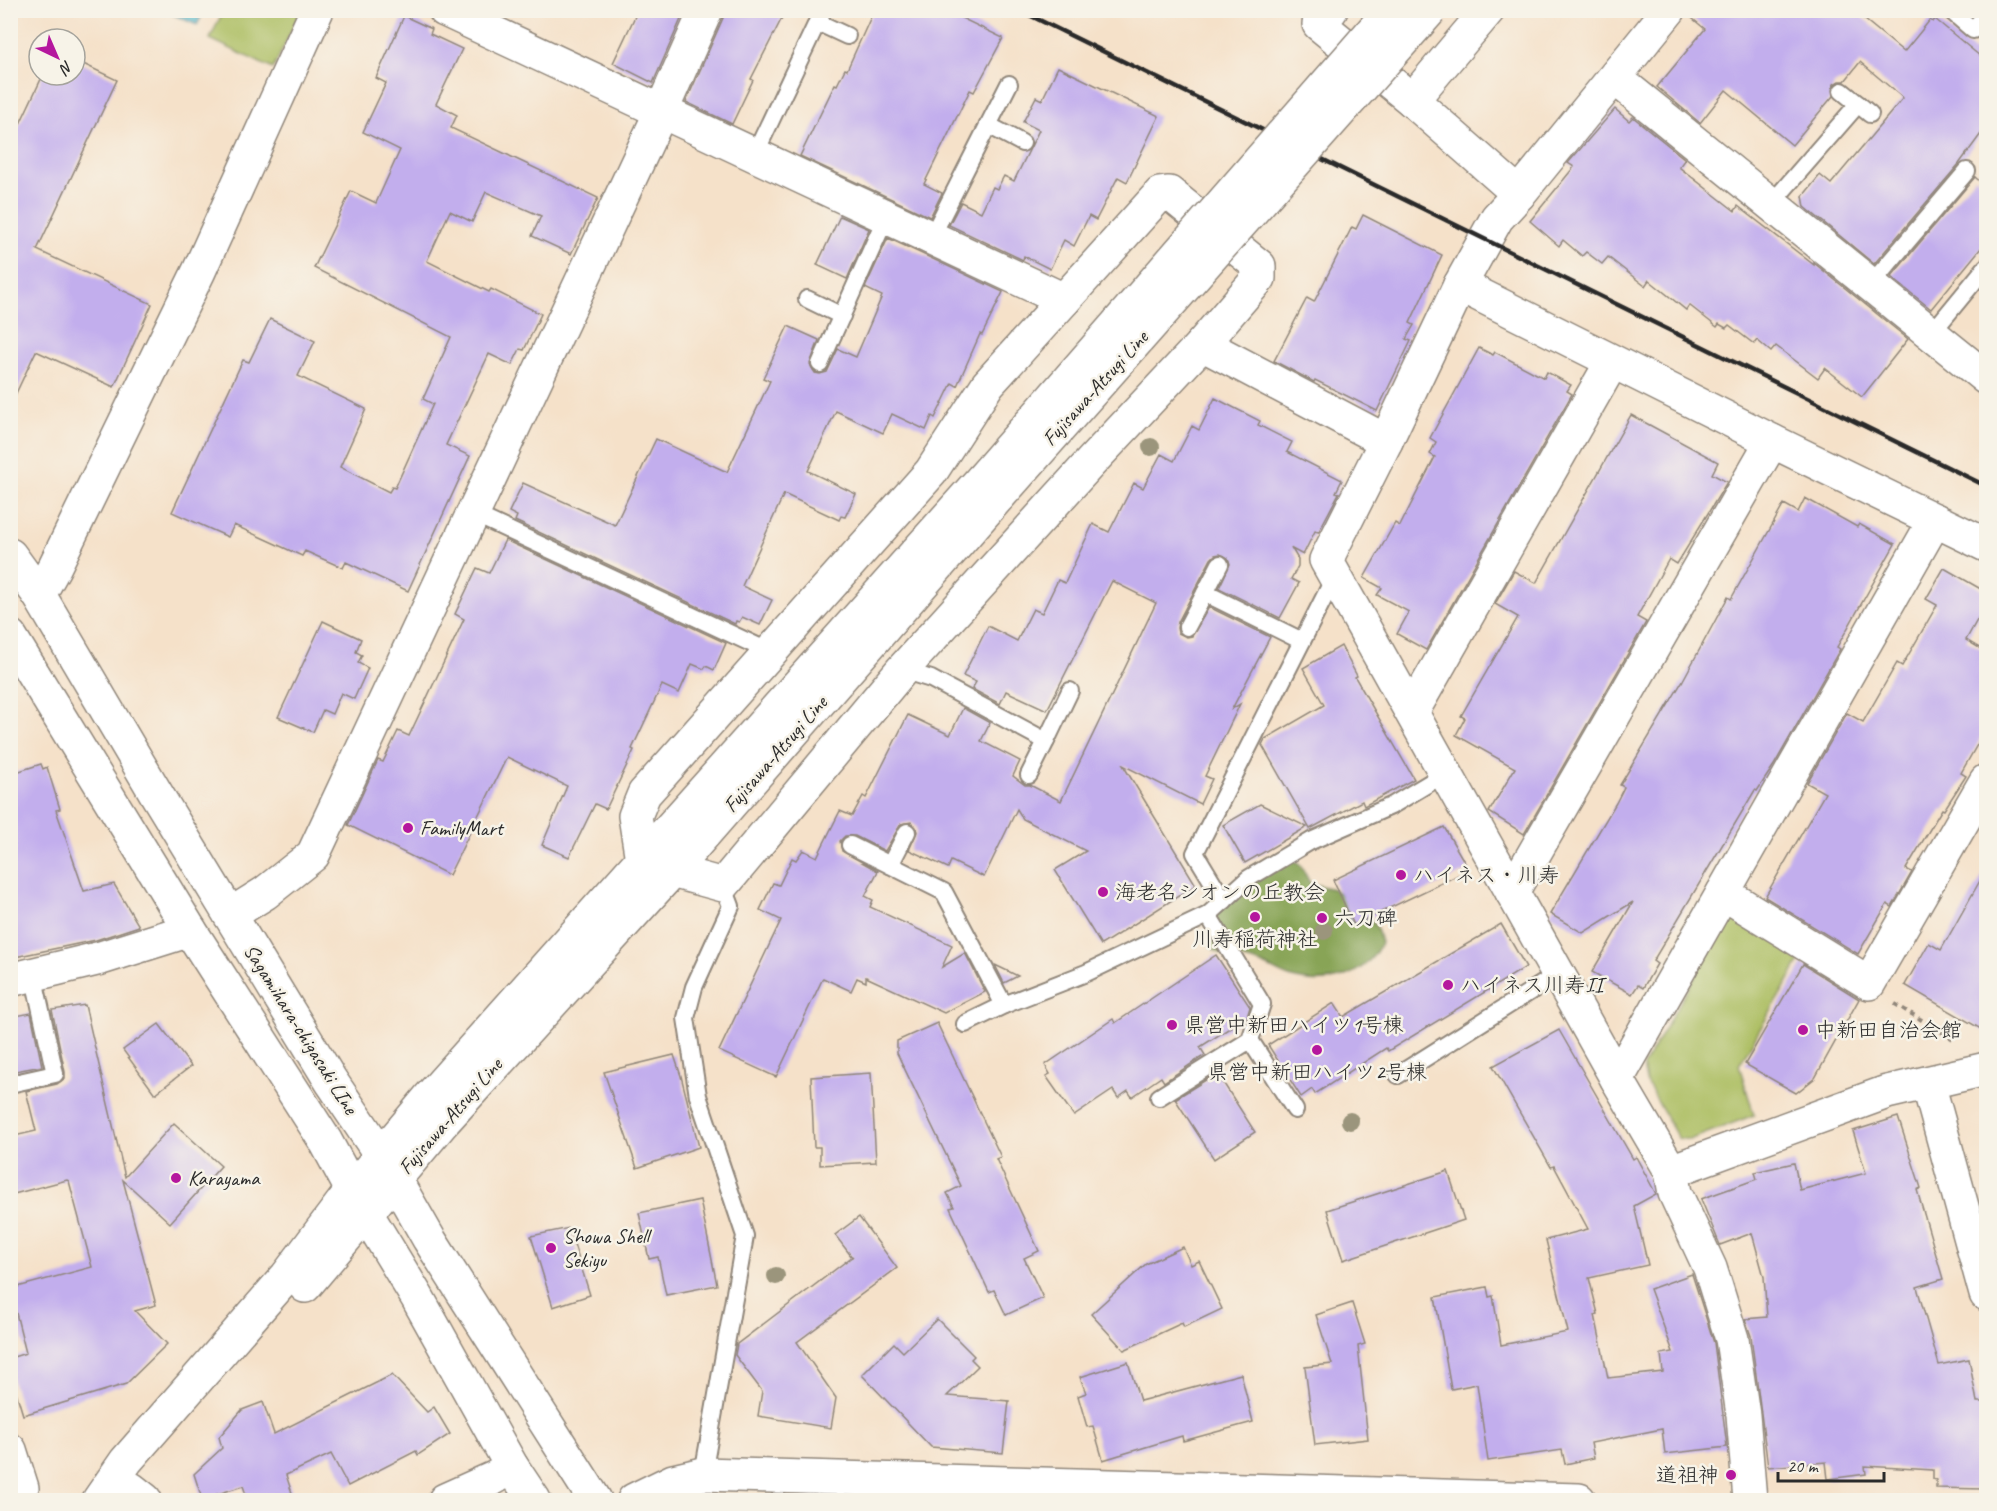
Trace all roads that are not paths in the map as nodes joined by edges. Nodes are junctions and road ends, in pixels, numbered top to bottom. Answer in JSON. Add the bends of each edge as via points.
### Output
{"nodes":[{"id":1,"x":317,"y":10,"type":"edge"},
{"id":2,"x":445,"y":10,"type":"edge"},
{"id":3,"x":706,"y":10,"type":"edge"},
{"id":4,"x":1331,"y":10,"type":"edge"},
{"id":5,"x":1391,"y":10,"type":"edge"},
{"id":6,"x":1430,"y":10,"type":"edge"},
{"id":7,"x":1488,"y":10,"type":"edge"},
{"id":8,"x":1669,"y":10,"type":"edge"},
{"id":9,"x":1950,"y":10,"type":"edge"},
{"id":10,"x":1986,"y":14,"type":"edge"},
{"id":11,"x":820,"y":16,"type":"edge"},
{"id":12,"x":847,"y":36,"type":"dead end"},
{"id":13,"x":1615,"y":78,"type":"junction"},
{"id":14,"x":1009,"y":84,"type":"dead end"},
{"id":15,"x":1842,"y":91,"type":"dead end"},
{"id":16,"x":1412,"y":100,"type":"junction"},
{"id":17,"x":661,"y":112,"type":"junction"},
{"id":18,"x":988,"y":126,"type":"junction"},
{"id":19,"x":1022,"y":143,"type":"dead end"},
{"id":20,"x":754,"y":156,"type":"junction"},
{"id":21,"x":1967,"y":171,"type":"dead end"},
{"id":22,"x":1519,"y":194,"type":"junction"},
{"id":23,"x":1771,"y":204,"type":"junction"},
{"id":24,"x":886,"y":217,"type":"junction"},
{"id":25,"x":932,"y":238,"type":"junction"},
{"id":26,"x":1986,"y":267,"type":"edge"},
{"id":27,"x":1870,"y":284,"type":"junction"},
{"id":28,"x":1460,"y":285,"type":"junction"},
{"id":29,"x":807,"y":299,"type":"dead end"},
{"id":30,"x":1064,"y":300,"type":"junction"},
{"id":31,"x":842,"y":316,"type":"junction"},
{"id":32,"x":1931,"y":334,"type":"junction"},
{"id":33,"x":1202,"y":344,"type":"junction"},
{"id":34,"x":1612,"y":362,"type":"junction"},
{"id":35,"x":820,"y":364,"type":"dead end"},
{"id":36,"x":1986,"y":378,"type":"edge"},
{"id":37,"x":1386,"y":441,"type":"junction"},
{"id":38,"x":1772,"y":441,"type":"junction"},
{"id":39,"x":990,"y":488,"type":"junction"},
{"id":40,"x":474,"y":514,"type":"junction"},
{"id":41,"x":1935,"y":520,"type":"junction"},
{"id":42,"x":1986,"y":544,"type":"edge"},
{"id":43,"x":10,"y":555,"type":"edge"},
{"id":44,"x":1220,"y":564,"type":"dead end"},
{"id":45,"x":1336,"y":575,"type":"junction"},
{"id":46,"x":1205,"y":593,"type":"junction"},
{"id":47,"x":39,"y":595,"type":"junction"},
{"id":48,"x":1187,"y":627,"type":"dead end"},
{"id":49,"x":10,"y":636,"type":"edge"},
{"id":50,"x":1302,"y":641,"type":"junction"},
{"id":51,"x":770,"y":652,"type":"junction"},
{"id":52,"x":902,"y":670,"type":"junction"},
{"id":53,"x":1070,"y":691,"type":"dead end"},
{"id":54,"x":1413,"y":712,"type":"junction"},
{"id":55,"x":1046,"y":741,"type":"junction"},
{"id":56,"x":1446,"y":773,"type":"junction"},
{"id":57,"x":1029,"y":775,"type":"dead end"},
{"id":58,"x":1986,"y":781,"type":"edge"},
{"id":59,"x":907,"y":832,"type":"dead end"},
{"id":60,"x":850,"y":846,"type":"dead end"},
{"id":61,"x":642,"y":860,"type":"junction"},
{"id":62,"x":890,"y":865,"type":"junction"},
{"id":63,"x":672,"y":871,"type":"junction"},
{"id":64,"x":723,"y":885,"type":"junction"},
{"id":65,"x":1512,"y":892,"type":"junction"},
{"id":66,"x":1723,"y":893,"type":"junction"},
{"id":67,"x":1224,"y":902,"type":"junction"},
{"id":68,"x":230,"y":915,"type":"junction"},
{"id":69,"x":1208,"y":915,"type":"junction"},
{"id":70,"x":190,"y":930,"type":"junction"},
{"id":71,"x":1558,"y":974,"type":"junction"},
{"id":72,"x":22,"y":977,"type":"edge"},
{"id":73,"x":1004,"y":1005,"type":"junction"},
{"id":74,"x":965,"y":1024,"type":"dead end"},
{"id":75,"x":1250,"y":1040,"type":"junction"},
{"id":76,"x":1986,"y":1069,"type":"edge"},
{"id":77,"x":1398,"y":1075,"type":"dead end"},
{"id":78,"x":1617,"y":1079,"type":"junction"},
{"id":79,"x":1928,"y":1083,"type":"junction"},
{"id":80,"x":10,"y":1084,"type":"edge"},
{"id":81,"x":1159,"y":1097,"type":"dead end"},
{"id":82,"x":1295,"y":1110,"type":"dead end"},
{"id":83,"x":388,"y":1167,"type":"junction"},
{"id":84,"x":1671,"y":1171,"type":"junction"},
{"id":85,"x":359,"y":1202,"type":"junction"},
{"id":86,"x":1977,"y":1222,"type":"edge"},
{"id":87,"x":1986,"y":1294,"type":"edge"},
{"id":88,"x":10,"y":1450,"type":"edge"},
{"id":89,"x":512,"y":1467,"type":"junction"},
{"id":90,"x":703,"y":1474,"type":"junction"},
{"id":91,"x":22,"y":1488,"type":"dead end"},
{"id":92,"x":133,"y":1497,"type":"edge"},
{"id":93,"x":99,"y":1500,"type":"edge"},
{"id":94,"x":445,"y":1500,"type":"edge"},
{"id":95,"x":534,"y":1500,"type":"edge"},
{"id":96,"x":595,"y":1500,"type":"edge"},
{"id":97,"x":634,"y":1500,"type":"edge"},
{"id":98,"x":1579,"y":1500,"type":"edge"},
{"id":99,"x":1750,"y":1500,"type":"edge"}],
"edges":[{"from":1,"to":47,"type":"street","via":[[199,271]]},
{"from":2,"to":17,"type":"street"},
{"from":3,"to":17,"type":"street"},
{"from":4,"to":16,"type":"street","via":[[1319,24]]},
{"from":5,"to":39,"type":"street","name":"Fujisawa-Atsugi Line","bridge":true},
{"from":6,"to":39,"type":"street","name":"Fujisawa-Atsugi Line","bridge":true},
{"from":7,"to":16,"type":"street"},
{"from":8,"to":13,"type":"street"},
{"from":9,"to":10,"type":"lane","via":[[1973,30]]},
{"from":11,"to":12,"type":"lane"},
{"from":11,"to":20,"type":"lane"},
{"from":13,"to":22,"type":"street"},
{"from":13,"to":23,"type":"street"},
{"from":14,"to":18,"type":"lane"},
{"from":15,"to":23,"type":"lane","via":[[1864,109]]},
{"from":16,"to":22,"type":"street"},
{"from":17,"to":20,"type":"street"},
{"from":17,"to":40,"type":"street"},
{"from":18,"to":19,"type":"lane"},
{"from":18,"to":25,"type":"lane"},
{"from":20,"to":24,"type":"street"},
{"from":21,"to":27,"type":"lane"},
{"from":22,"to":28,"type":"street","via":[[1497,218]]},
{"from":23,"to":27,"type":"street"},
{"from":24,"to":25,"type":"street"},
{"from":24,"to":31,"type":"lane"},
{"from":25,"to":30,"type":"street"},
{"from":26,"to":32,"type":"lane"},
{"from":27,"to":32,"type":"street"},
{"from":28,"to":34,"type":"street"},
{"from":28,"to":37,"type":"street"},
{"from":29,"to":31,"type":"lane"},
{"from":30,"to":33,"type":"street","via":[[1160,194],[1169,193],[1259,266],[1259,278]]},
{"from":30,"to":51,"type":"street","via":[[988,384],[931,472]]},
{"from":31,"to":35,"type":"lane"},
{"from":32,"to":36,"type":"street"},
{"from":33,"to":37,"type":"street"},
{"from":33,"to":52,"type":"street"},
{"from":34,"to":38,"type":"street"},
{"from":34,"to":54,"type":"street"},
{"from":37,"to":45,"type":"street","via":[[1326,560]]},
{"from":38,"to":41,"type":"street"},
{"from":38,"to":65,"type":"street"},
{"from":39,"to":61,"type":"street","name":"Fujisawa-Atsugi Line"},
{"from":39,"to":63,"type":"street","name":"Fujisawa-Atsugi Line"},
{"from":40,"to":51,"type":"lane"},
{"from":40,"to":68,"type":"street","via":[[313,855]]},
{"from":41,"to":42,"type":"street"},
{"from":41,"to":66,"type":"street"},
{"from":43,"to":47,"type":"street","name":"Sagamihara-chigasaki LIne"},
{"from":44,"to":46,"type":"lane"},
{"from":45,"to":50,"type":"lane"},
{"from":45,"to":54,"type":"street"},
{"from":46,"to":48,"type":"lane"},
{"from":46,"to":50,"type":"lane"},
{"from":47,"to":68,"type":"street","name":"Sagamihara-chigasaki LIne"},
{"from":49,"to":70,"type":"street","name":"Sagamihara-chigasaki LIne"},
{"from":50,"to":67,"type":"lane","via":[[1195,853]]},
{"from":51,"to":61,"type":"street","via":[[644,794],[635,816]]},
{"from":52,"to":55,"type":"lane","via":[[931,679]]},
{"from":52,"to":64,"type":"street"},
{"from":53,"to":55,"type":"lane"},
{"from":54,"to":56,"type":"street"},
{"from":55,"to":57,"type":"lane"},
{"from":56,"to":65,"type":"street"},
{"from":56,"to":67,"type":"lane","via":[[1391,806],[1311,841],[1249,878]]},
{"from":58,"to":66,"type":"street","via":[[1869,983]]},
{"from":59,"to":62,"type":"lane"},
{"from":60,"to":62,"type":"lane"},
{"from":61,"to":83,"type":"street","name":"Fujisawa-Atsugi Line","via":[[436,1090]]},
{"from":62,"to":73,"type":"lane","via":[[944,892]]},
{"from":63,"to":64,"type":"street"},
{"from":63,"to":83,"type":"street","name":"Fujisawa-Atsugi Line","via":[[442,1122]]},
{"from":64,"to":90,"type":"lane","via":[[731,906],[694,987],[686,1018],[698,1096],[745,1236]]},
{"from":65,"to":71,"type":"street"},
{"from":66,"to":78,"type":"street"},
{"from":67,"to":69,"type":"lane"},
{"from":68,"to":83,"type":"street","name":"Sagamihara-chigasaki LIne"},
{"from":69,"to":73,"type":"lane","via":[[1086,973]]},
{"from":69,"to":75,"type":"lane","via":[[1262,1004]]},
{"from":70,"to":72,"type":"street"},
{"from":70,"to":85,"type":"street","name":"Sagamihara-chigasaki LIne","via":[[326,1142]]},
{"from":71,"to":77,"type":"lane"},
{"from":71,"to":78,"type":"street"},
{"from":72,"to":80,"type":"lane","via":[[55,1074]]},
{"from":73,"to":74,"type":"lane"},
{"from":75,"to":81,"type":"lane"},
{"from":75,"to":82,"type":"lane"},
{"from":76,"to":79,"type":"street"},
{"from":78,"to":84,"type":"street"},
{"from":79,"to":84,"type":"street","via":[[1887,1092]]},
{"from":79,"to":86,"type":"street"},
{"from":83,"to":85,"type":"street","name":"Fujisawa-Atsugi Line"},
{"from":83,"to":96,"type":"street","name":"Sagamihara-chigasaki LIne","via":[[429,1239]]},
{"from":84,"to":99,"type":"street","via":[[1675,1193],[1710,1268],[1732,1339]]},
{"from":85,"to":89,"type":"street","name":"Sagamihara-chigasaki LIne"},
{"from":85,"to":92,"type":"street","name":"Fujisawa-Atsugi Line","via":[[178,1431]]},
{"from":85,"to":93,"type":"street","name":"Fujisawa-Atsugi Line","via":[[287,1276],[126,1461]]},
{"from":86,"to":87,"type":"street"},
{"from":88,"to":91,"type":"street"},
{"from":89,"to":94,"type":"street"},
{"from":89,"to":95,"type":"street","name":"Sagamihara-chigasaki LIne"},
{"from":90,"to":97,"type":"street","via":[[673,1481]]},
{"from":90,"to":98,"type":"street"}]}
